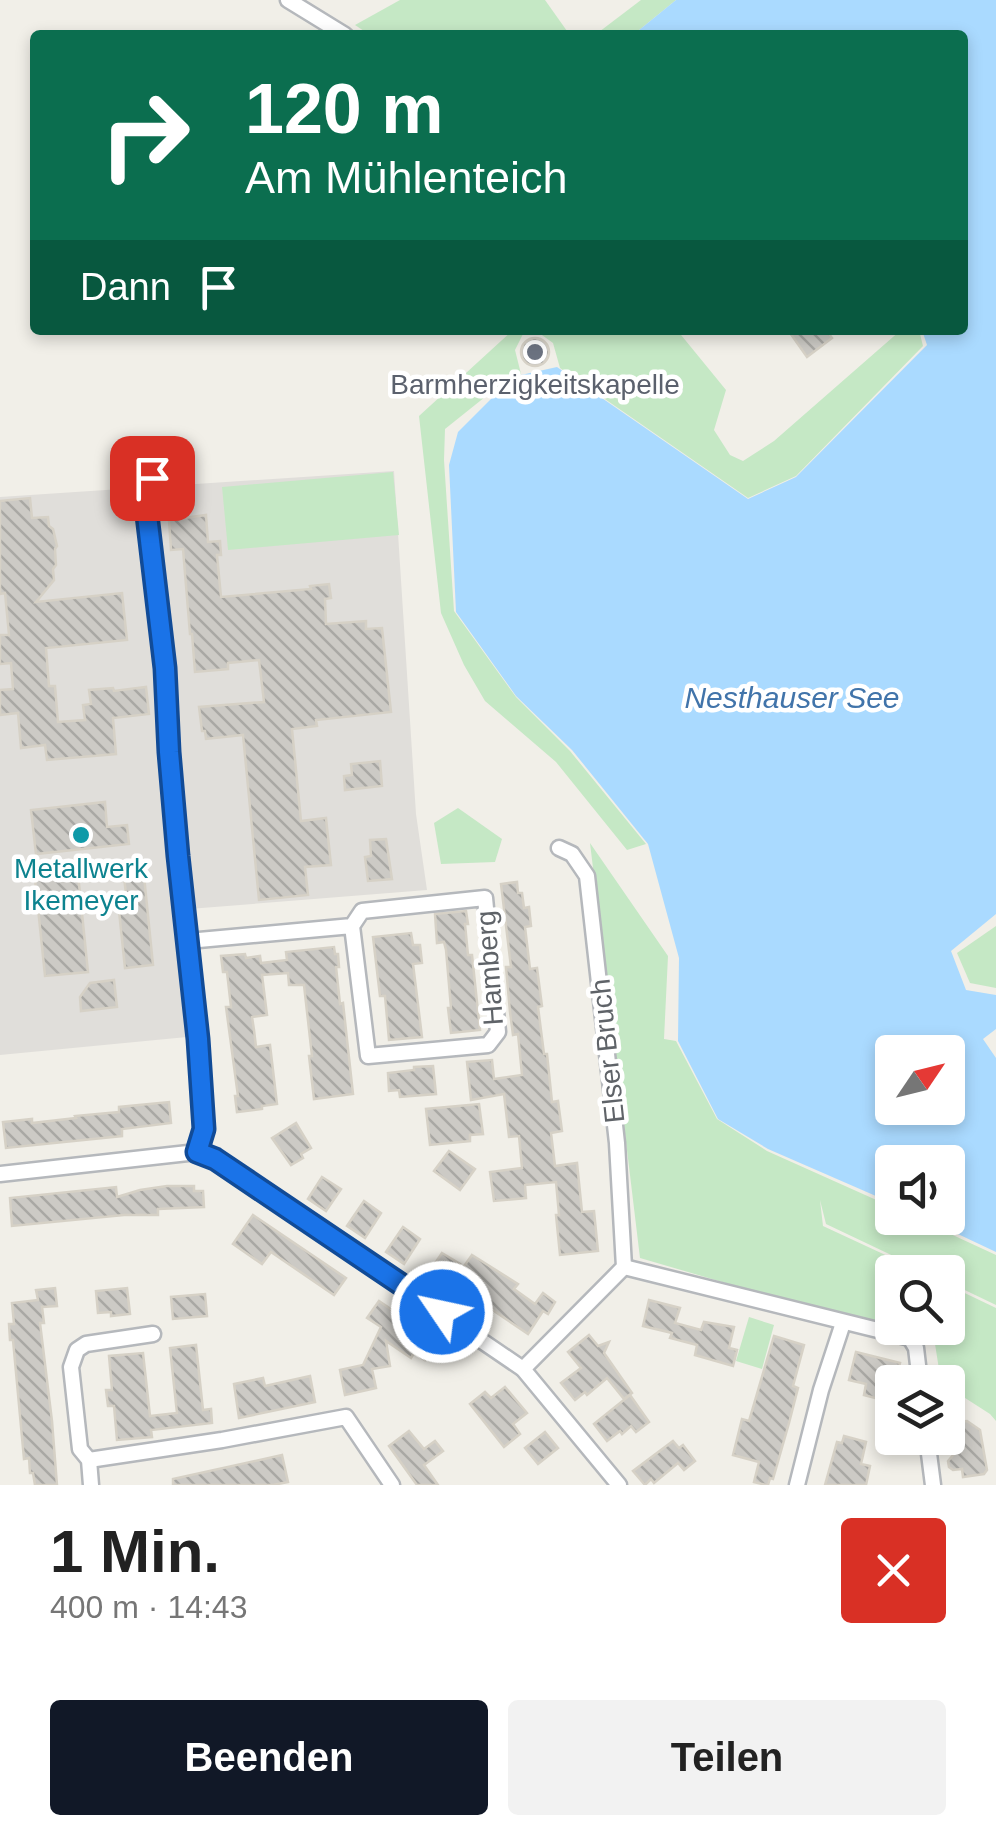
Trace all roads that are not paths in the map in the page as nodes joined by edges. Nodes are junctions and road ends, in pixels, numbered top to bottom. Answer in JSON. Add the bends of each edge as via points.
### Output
{"nodes":[{"id":1,"x":288,"y":0,"type":"edge"},
{"id":2,"x":337,"y":30,"type":"edge"},
{"id":3,"x":152,"y":478,"type":"dead end"},
{"id":4,"x":558,"y":848,"type":"dead end"},
{"id":5,"x":352,"y":926,"type":"junction"},
{"id":6,"x":188,"y":941,"type":"junction"},
{"id":7,"x":197,"y":1152,"type":"junction"},
{"id":8,"x":0,"y":1174,"type":"edge"},
{"id":9,"x":624,"y":1267,"type":"junction"},
{"id":10,"x":843,"y":1323,"type":"junction"},
{"id":11,"x":153,"y":1334,"type":"dead end"},
{"id":12,"x":918,"y":1365,"type":"edge"},
{"id":13,"x":522,"y":1368,"type":"junction"},
{"id":14,"x":929,"y":1455,"type":"edge"},
{"id":15,"x":89,"y":1460,"type":"junction"},
{"id":16,"x":91,"y":1485,"type":"edge"},
{"id":17,"x":392,"y":1485,"type":"edge"},
{"id":18,"x":620,"y":1485,"type":"edge"},
{"id":19,"x":797,"y":1485,"type":"edge"},
{"id":20,"x":933,"y":1485,"type":"edge"}],
"edges":[{"from":1,"to":2,"type":"street"},
{"from":3,"to":6,"type":"street","via":[[145,498]]},
{"from":4,"to":9,"type":"street","name":"Elser Bruch","via":[[572,854],[587,876]]},
{"from":5,"to":5,"type":"street","name":"Hamberg","via":[[368,1056],[488,1045],[498,1032],[485,898],[362,911]]},
{"from":5,"to":6,"type":"street","name":"Hamberg"},
{"from":6,"to":7,"type":"street","via":[[204,1129]]},
{"from":7,"to":8,"type":"street"},
{"from":7,"to":13,"type":"street"},
{"from":9,"to":10,"type":"street"},
{"from":9,"to":13,"type":"street"},
{"from":10,"to":12,"type":"street","via":[[910,1338]]},
{"from":10,"to":19,"type":"street"},
{"from":11,"to":15,"type":"street","via":[[77,1350],[71,1367],[80,1448]]},
{"from":13,"to":18,"type":"street"},
{"from":14,"to":20,"type":"street"},
{"from":15,"to":16,"type":"street"},
{"from":15,"to":17,"type":"street","via":[[346,1417]]}]}
